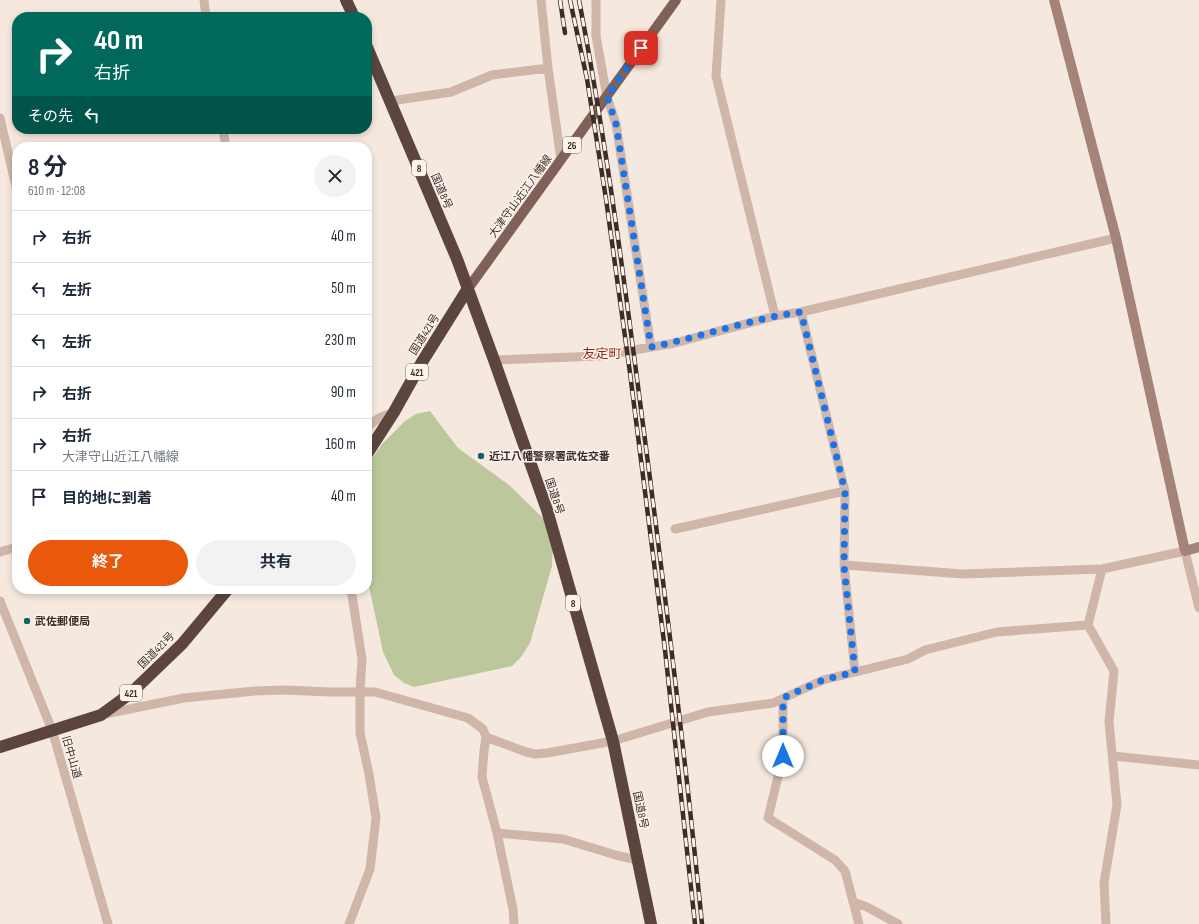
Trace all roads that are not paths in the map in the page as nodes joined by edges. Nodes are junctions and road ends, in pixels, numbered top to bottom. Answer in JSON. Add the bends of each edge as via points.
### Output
{"nodes":[{"id":1,"x":204,"y":0,"type":"edge"},
{"id":2,"x":346,"y":0,"type":"edge"},
{"id":3,"x":541,"y":0,"type":"edge"},
{"id":4,"x":596,"y":0,"type":"edge"},
{"id":5,"x":676,"y":0,"type":"edge"},
{"id":6,"x":721,"y":0,"type":"edge"},
{"id":7,"x":1054,"y":0,"type":"edge"},
{"id":8,"x":205,"y":12,"type":"edge"},
{"id":9,"x":352,"y":12,"type":"edge"},
{"id":10,"x":372,"y":58,"type":"edge"},
{"id":11,"x":548,"y":68,"type":"junction"},
{"id":12,"x":607,"y":96,"type":"junction"},
{"id":13,"x":391,"y":102,"type":"junction"},
{"id":14,"x":0,"y":118,"type":"edge"},
{"id":15,"x":561,"y":160,"type":"junction"},
{"id":16,"x":12,"y":170,"type":"edge"},
{"id":17,"x":1116,"y":238,"type":"junction"},
{"id":18,"x":467,"y":290,"type":"junction"},
{"id":19,"x":801,"y":312,"type":"junction"},
{"id":20,"x":775,"y":316,"type":"junction"},
{"id":21,"x":651,"y":347,"type":"junction"},
{"id":22,"x":494,"y":360,"type":"junction"},
{"id":23,"x":394,"y":412,"type":"junction"},
{"id":24,"x":372,"y":423,"type":"edge"},
{"id":25,"x":372,"y":446,"type":"edge"},
{"id":26,"x":845,"y":491,"type":"junction"},
{"id":27,"x":674,"y":529,"type":"dead end"},
{"id":28,"x":1199,"y":547,"type":"edge"},
{"id":29,"x":12,"y":548,"type":"edge"},
{"id":30,"x":1185,"y":551,"type":"junction"},
{"id":31,"x":0,"y":552,"type":"edge"},
{"id":32,"x":844,"y":566,"type":"junction"},
{"id":33,"x":1102,"y":569,"type":"junction"},
{"id":34,"x":224,"y":594,"type":"edge"},
{"id":35,"x":352,"y":594,"type":"edge"},
{"id":36,"x":0,"y":602,"type":"edge"},
{"id":37,"x":1199,"y":608,"type":"edge"},
{"id":38,"x":1088,"y":625,"type":"junction"},
{"id":39,"x":855,"y":672,"type":"junction"},
{"id":40,"x":360,"y":691,"type":"junction"},
{"id":41,"x":783,"y":698,"type":"junction"},
{"id":42,"x":101,"y":715,"type":"junction"},
{"id":43,"x":52,"y":730,"type":"junction"},
{"id":44,"x":486,"y":737,"type":"junction"},
{"id":45,"x":613,"y":741,"type":"junction"},
{"id":46,"x":0,"y":747,"type":"edge"},
{"id":47,"x":1113,"y":756,"type":"junction"},
{"id":48,"x":1199,"y":766,"type":"edge"},
{"id":49,"x":497,"y":833,"type":"junction"},
{"id":50,"x":638,"y":860,"type":"junction"},
{"id":51,"x":853,"y":902,"type":"junction"},
{"id":52,"x":108,"y":924,"type":"edge"},
{"id":53,"x":349,"y":924,"type":"edge"},
{"id":54,"x":514,"y":924,"type":"edge"},
{"id":55,"x":651,"y":924,"type":"edge"},
{"id":56,"x":858,"y":924,"type":"edge"},
{"id":57,"x":898,"y":924,"type":"edge"},
{"id":58,"x":1106,"y":924,"type":"edge"}],
"edges":[{"from":1,"to":8,"type":"street"},
{"from":2,"to":9,"type":"highway"},
{"from":3,"to":11,"type":"street"},
{"from":4,"to":12,"type":"street","via":[[596,36]]},
{"from":5,"to":12,"type":"main road","name":"大津守山近江八幡線","number":"26"},
{"from":6,"to":20,"type":"street","via":[[716,76]]},
{"from":7,"to":17,"type":"street"},
{"from":10,"to":13,"type":"highway","name":"国道8号","number":"8"},
{"from":11,"to":13,"type":"street","via":[[492,75],[451,92]]},
{"from":11,"to":15,"type":"street"},
{"from":12,"to":15,"type":"main road","name":"大津守山近江八幡線","number":"26"},
{"from":12,"to":21,"type":"street","via":[[616,124]]},
{"from":13,"to":18,"type":"highway","name":"国道8号","number":"8","via":[[457,259]]},
{"from":14,"to":16,"type":"street"},
{"from":15,"to":18,"type":"main road","name":"大津守山近江八幡線","number":"26"},
{"from":17,"to":19,"type":"street"},
{"from":17,"to":30,"type":"street"},
{"from":18,"to":22,"type":"highway","name":"国道8号","number":"8"},
{"from":18,"to":23,"type":"highway","name":"国道421号","number":"421"},
{"from":19,"to":20,"type":"street"},
{"from":19,"to":26,"type":"street"},
{"from":20,"to":21,"type":"street"},
{"from":21,"to":22,"type":"street","via":[[599,356]]},
{"from":22,"to":45,"type":"highway","name":"国道8号","number":"8","via":[[547,510]]},
{"from":23,"to":24,"type":"street"},
{"from":23,"to":25,"type":"highway","name":"国道421号","number":"421"},
{"from":26,"to":27,"type":"street"},
{"from":26,"to":32,"type":"street"},
{"from":28,"to":30,"type":"street"},
{"from":29,"to":31,"type":"street"},
{"from":30,"to":33,"type":"street"},
{"from":30,"to":37,"type":"street"},
{"from":32,"to":33,"type":"street","via":[[963,574]]},
{"from":32,"to":39,"type":"street"},
{"from":33,"to":38,"type":"street"},
{"from":34,"to":42,"type":"highway","name":"国道421号","number":"421","via":[[182,644],[131,693]]},
{"from":35,"to":40,"type":"street","via":[[362,659]]},
{"from":36,"to":43,"type":"street","name":"旧中山道"},
{"from":38,"to":39,"type":"street","via":[[997,632],[925,650],[908,659]]},
{"from":38,"to":47,"type":"street","via":[[1114,671],[1109,722]]},
{"from":39,"to":41,"type":"street","via":[[823,680]]},
{"from":40,"to":42,"type":"street","via":[[255,691],[184,698]]},
{"from":40,"to":44,"type":"street","via":[[375,692],[468,718],[483,729]]},
{"from":40,"to":53,"type":"street","via":[[360,733],[376,818],[370,869]]},
{"from":41,"to":45,"type":"street","via":[[773,703],[708,712]]},
{"from":41,"to":51,"type":"street","via":[[783,756],[768,818],[835,860],[845,871]]},
{"from":42,"to":43,"type":"highway","name":"国道421号","number":"421"},
{"from":43,"to":46,"type":"highway","name":"国道421号","number":"421"},
{"from":43,"to":52,"type":"street","name":"旧中山道"},
{"from":44,"to":45,"type":"street","via":[[535,754]]},
{"from":44,"to":49,"type":"street","via":[[482,777]]},
{"from":45,"to":50,"type":"highway","name":"国道8号","number":"8"},
{"from":47,"to":48,"type":"street"},
{"from":47,"to":58,"type":"street","via":[[1117,805],[1104,884]]},
{"from":49,"to":50,"type":"street","via":[[563,839]]},
{"from":49,"to":54,"type":"street"},
{"from":50,"to":55,"type":"highway","name":"国道8号","number":"8"},
{"from":51,"to":56,"type":"street"},
{"from":51,"to":57,"type":"street"}]}
